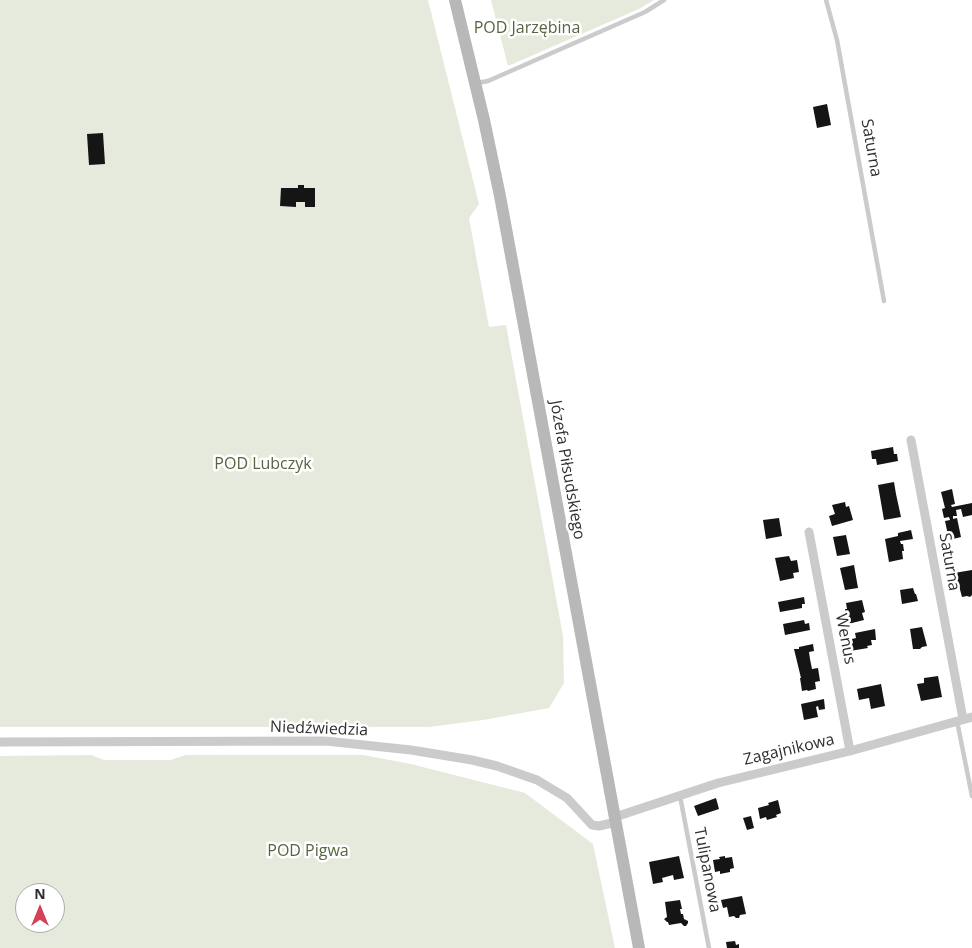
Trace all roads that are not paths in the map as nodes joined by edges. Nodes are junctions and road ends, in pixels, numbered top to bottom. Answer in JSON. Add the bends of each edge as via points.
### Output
{"nodes":[{"id":1,"x":455,"y":0,"type":"edge"},
{"id":2,"x":664,"y":0,"type":"edge"},
{"id":3,"x":826,"y":0,"type":"edge"},
{"id":4,"x":476,"y":84,"type":"junction"},
{"id":5,"x":884,"y":302,"type":"dead end"},
{"id":6,"x":911,"y":440,"type":"dead end"},
{"id":7,"x":809,"y":532,"type":"dead end"},
{"id":8,"x":964,"y":719,"type":"edge"},
{"id":9,"x":0,"y":742,"type":"edge"},
{"id":10,"x":850,"y":751,"type":"junction"},
{"id":11,"x":680,"y":796,"type":"junction"},
{"id":12,"x":972,"y":796,"type":"edge"},
{"id":13,"x":616,"y":820,"type":"junction"},
{"id":14,"x":639,"y":948,"type":"edge"},
{"id":15,"x":710,"y":948,"type":"edge"}],
"edges":[{"from":1,"to":4,"type":"street","name":"Józefa Piłsudskiego"},
{"from":2,"to":4,"type":"lane","via":[[596,34]]},
{"from":3,"to":5,"type":"lane","name":"Saturna"},
{"from":4,"to":13,"type":"street","name":"Józefa Piłsudskiego","via":[[500,196]]},
{"from":6,"to":8,"type":"street","name":"Saturna"},
{"from":7,"to":10,"type":"street","name":"Wenus"},
{"from":8,"to":10,"type":"street","name":"Zagajnikowa"},
{"from":8,"to":12,"type":"lane"},
{"from":9,"to":13,"type":"street","name":"Niedźwiedzia","via":[[326,741],[411,750],[497,766],[537,780],[567,798],[592,825]]},
{"from":10,"to":11,"type":"street","name":"Zagajnikowa","via":[[718,783]]},
{"from":11,"to":13,"type":"street","name":"Zagajnikowa"},
{"from":11,"to":15,"type":"lane","name":"Tulipanowa"},
{"from":13,"to":14,"type":"street","name":"Józefa Piłsudskiego"}]}
